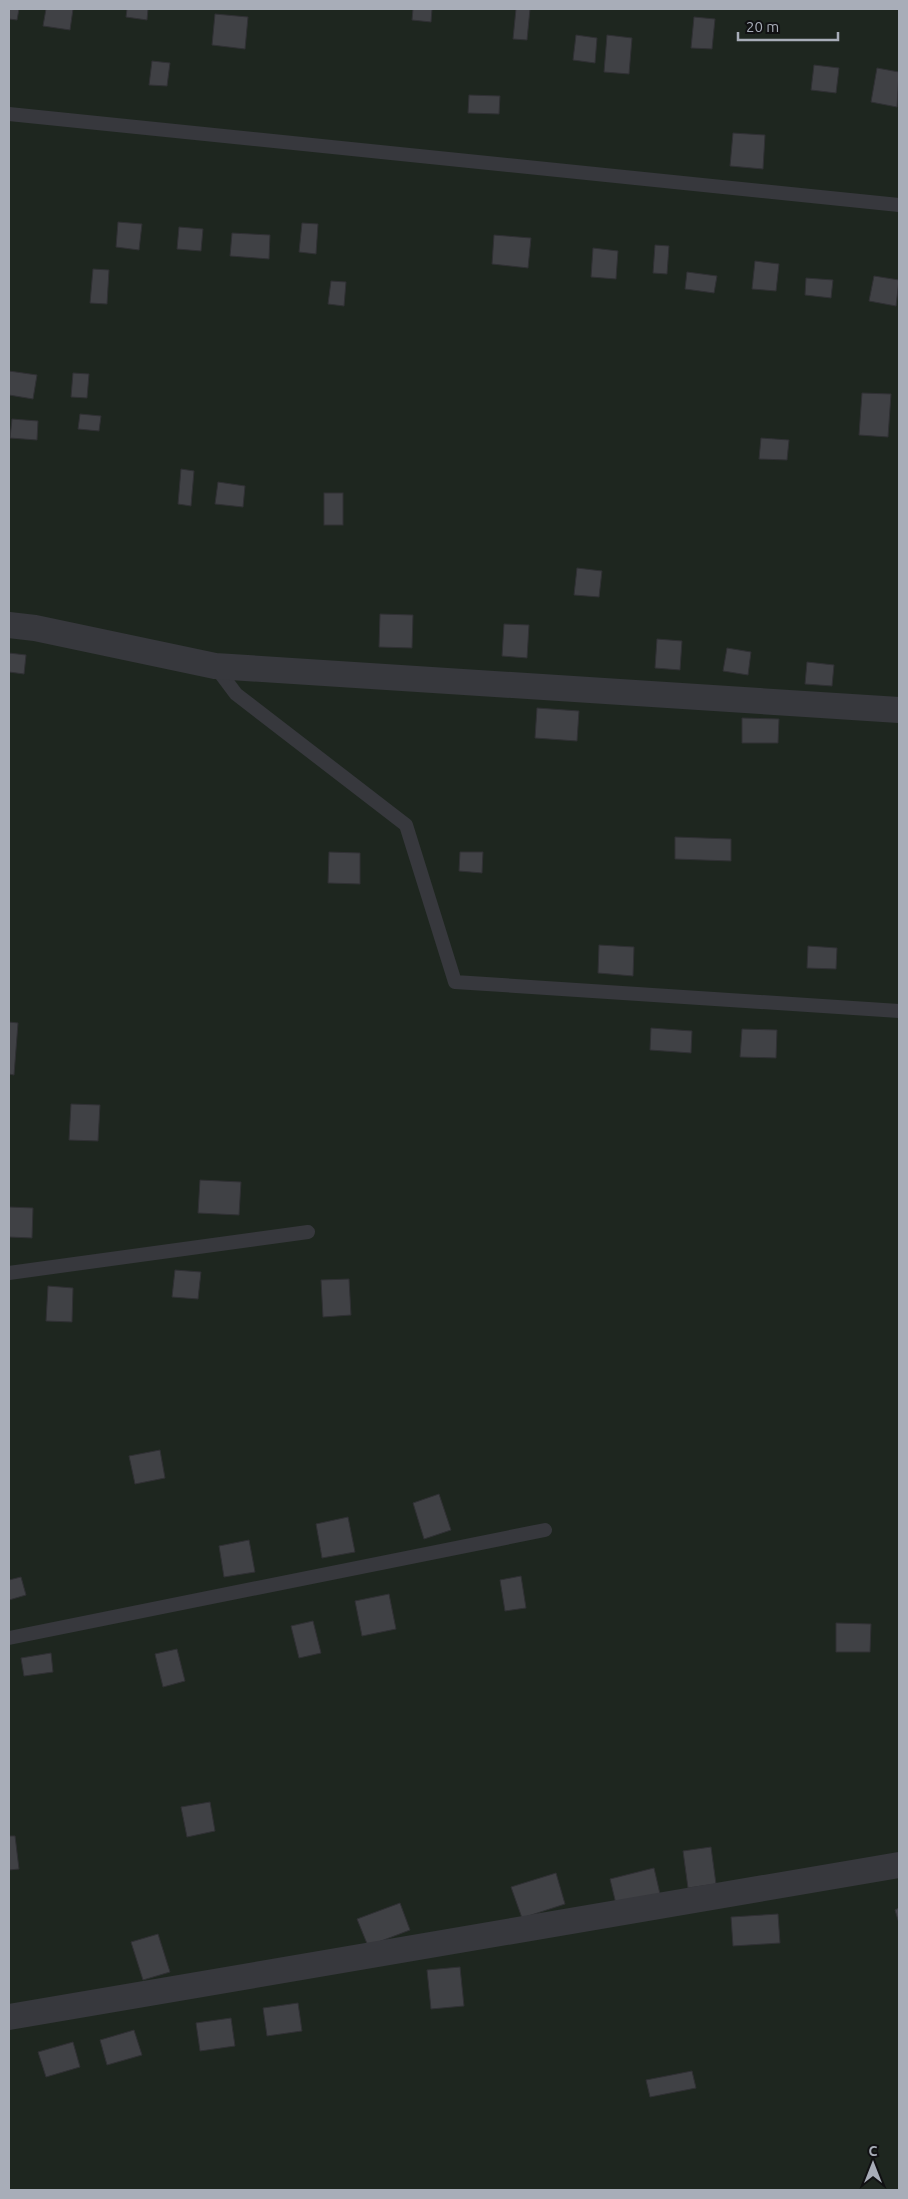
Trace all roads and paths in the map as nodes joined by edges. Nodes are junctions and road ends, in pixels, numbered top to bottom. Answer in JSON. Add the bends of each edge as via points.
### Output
{"nodes":[{"id":1,"x":9,"y":114,"type":"edge"},
{"id":2,"x":899,"y":205,"type":"edge"},
{"id":3,"x":9,"y":625,"type":"edge"},
{"id":4,"x":216,"y":666,"type":"junction"},
{"id":5,"x":899,"y":710,"type":"edge"},
{"id":6,"x":899,"y":1011,"type":"edge"},
{"id":7,"x":308,"y":1232,"type":"dead end"},
{"id":8,"x":9,"y":1273,"type":"edge"},
{"id":9,"x":545,"y":1530,"type":"dead end"},
{"id":10,"x":9,"y":1638,"type":"edge"},
{"id":11,"x":899,"y":1865,"type":"edge"},
{"id":12,"x":9,"y":2017,"type":"edge"}],
"edges":[{"from":1,"to":2,"type":"lane"},
{"from":3,"to":4,"type":"street"},
{"from":4,"to":5,"type":"street"},
{"from":4,"to":6,"type":"lane","via":[[236,694],[406,824],[455,982]]},
{"from":7,"to":8,"type":"lane"},
{"from":9,"to":10,"type":"lane"},
{"from":11,"to":12,"type":"street"}]}
